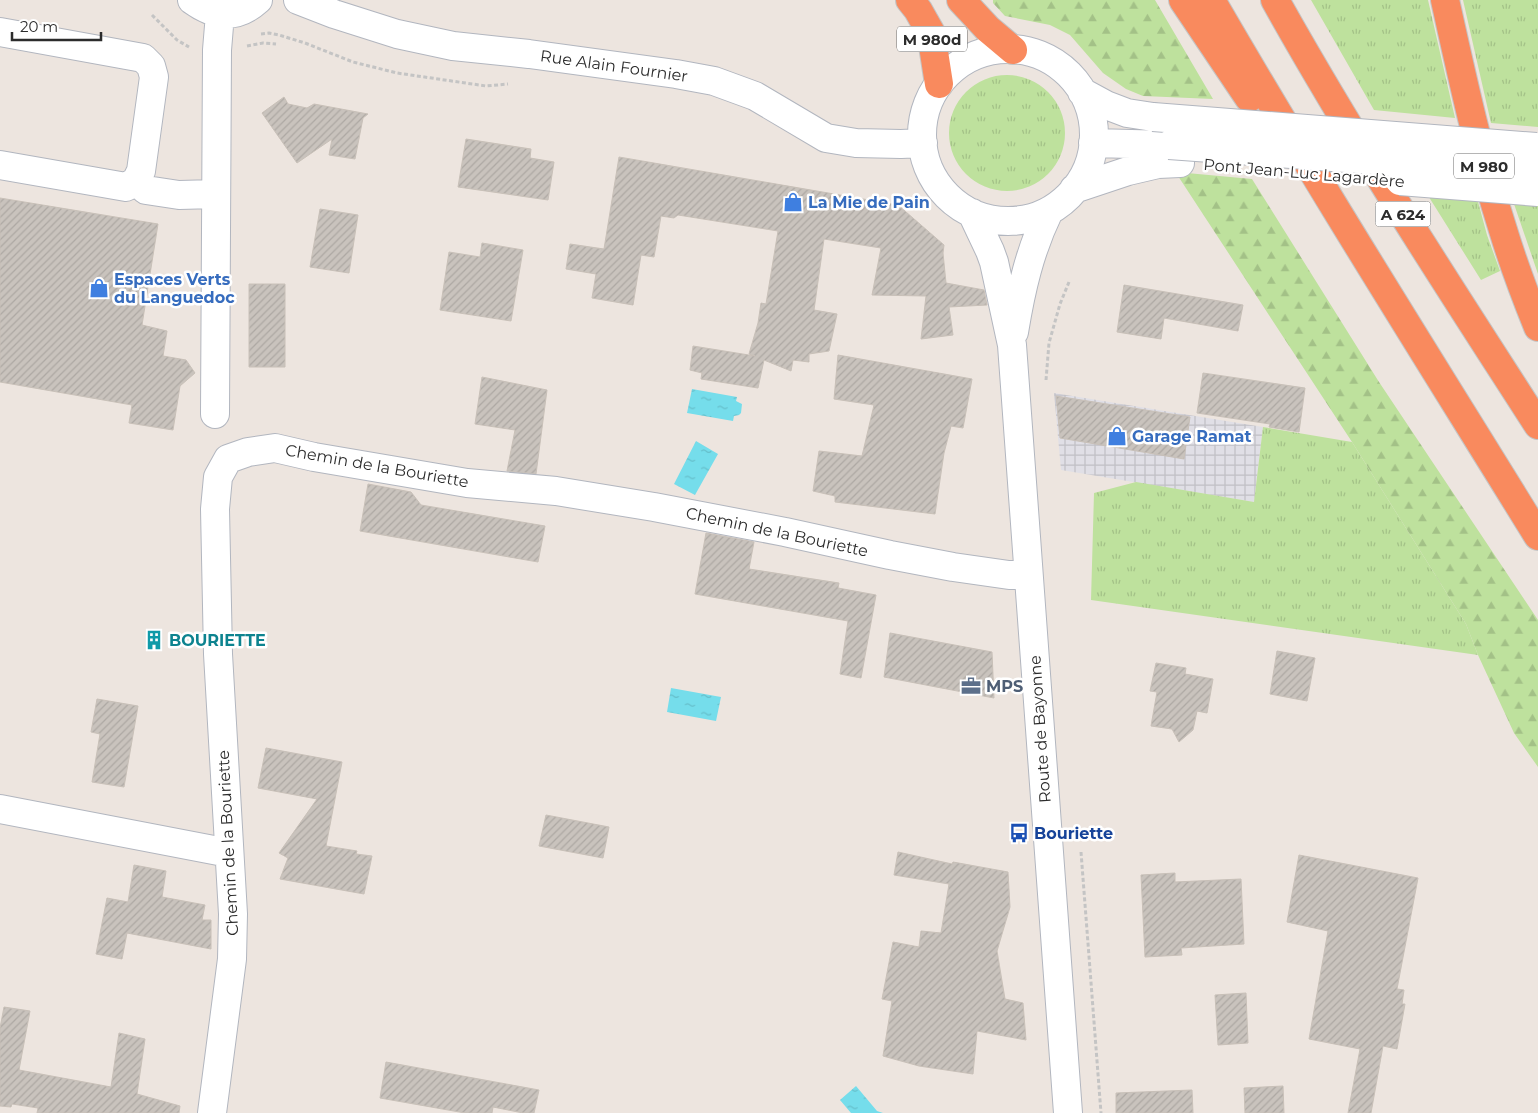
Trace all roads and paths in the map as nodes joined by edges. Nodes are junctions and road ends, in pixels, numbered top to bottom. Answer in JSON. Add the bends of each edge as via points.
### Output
{"nodes":[{"id":1,"x":192,"y":0,"type":"edge"},
{"id":2,"x":258,"y":0,"type":"edge"},
{"id":3,"x":298,"y":0,"type":"edge"},
{"id":4,"x":910,"y":0,"type":"edge"},
{"id":5,"x":961,"y":0,"type":"edge"},
{"id":6,"x":1183,"y":0,"type":"edge"},
{"id":7,"x":1211,"y":0,"type":"edge"},
{"id":8,"x":1275,"y":0,"type":"edge"},
{"id":9,"x":1445,"y":0,"type":"edge"},
{"id":10,"x":220,"y":14,"type":"junction"},
{"id":11,"x":152,"y":15,"type":"dead end"},
{"id":12,"x":0,"y":32,"type":"edge"},
{"id":13,"x":260,"y":35,"type":"dead end"},
{"id":14,"x":276,"y":44,"type":"dead end"},
{"id":15,"x":246,"y":47,"type":"dead end"},
{"id":16,"x":194,"y":48,"type":"dead end"},
{"id":17,"x":1013,"y":50,"type":"junction"},
{"id":18,"x":508,"y":84,"type":"dead end"},
{"id":19,"x":939,"y":84,"type":"junction"},
{"id":20,"x":1082,"y":92,"type":"junction"},
{"id":21,"x":923,"y":143,"type":"junction"},
{"id":22,"x":1093,"y":143,"type":"junction"},
{"id":23,"x":1174,"y":154,"type":"junction"},
{"id":24,"x":1537,"y":155,"type":"edge"},
{"id":25,"x":0,"y":166,"type":"edge"},
{"id":26,"x":136,"y":181,"type":"junction"},
{"id":27,"x":1074,"y":189,"type":"junction"},
{"id":28,"x":1538,"y":192,"type":"edge"},
{"id":29,"x":216,"y":194,"type":"junction"},
{"id":30,"x":1049,"y":211,"type":"junction"},
{"id":31,"x":972,"y":213,"type":"junction"},
{"id":32,"x":1069,"y":282,"type":"dead end"},
{"id":33,"x":1384,"y":288,"type":"junction"},
{"id":34,"x":1538,"y":327,"type":"edge"},
{"id":35,"x":1012,"y":346,"type":"junction"},
{"id":36,"x":1045,"y":389,"type":"dead end"},
{"id":37,"x":215,"y":414,"type":"dead end"},
{"id":38,"x":1538,"y":425,"type":"edge"},
{"id":39,"x":1538,"y":536,"type":"edge"},
{"id":40,"x":1028,"y":575,"type":"junction"},
{"id":41,"x":0,"y":810,"type":"edge"},
{"id":42,"x":1080,"y":848,"type":"dead end"},
{"id":43,"x":230,"y":853,"type":"junction"},
{"id":44,"x":212,"y":1113,"type":"edge"},
{"id":45,"x":1068,"y":1113,"type":"edge"},
{"id":46,"x":1101,"y":1113,"type":"edge"}],
"edges":[{"from":1,"to":10,"type":"street","via":[[204,9]]},
{"from":2,"to":10,"type":"street","via":[[232,14]]},
{"from":3,"to":21,"type":"street","name":"Rue Alain Fournier","via":[[397,34],[453,46],[714,81],[755,96],[826,138],[856,143]]},
{"from":4,"to":19,"type":"highway","number":"M 980d","via":[[931,33]]},
{"from":5,"to":17,"type":"highway"},
{"from":6,"to":33,"type":"highway"},
{"from":7,"to":33,"type":"highway"},
{"from":8,"to":38,"type":"highway","number":"A 624","via":[[1395,202]]},
{"from":9,"to":34,"type":"highway","number":"M 980","via":[[1482,160],[1502,230]]},
{"from":10,"to":29,"type":"street"},
{"from":11,"to":16,"type":"path","via":[[177,40]]},
{"from":12,"to":26,"type":"street","via":[[143,58],[151,66],[154,77],[141,171]]},
{"from":13,"to":18,"type":"path","via":[[279,35],[353,62],[397,72],[486,86]]},
{"from":14,"to":15,"type":"path","via":[[264,42]]},
{"from":17,"to":19,"type":"street","via":[[977,55],[956,67]]},
{"from":17,"to":20,"type":"street","via":[[1036,54],[1052,62],[1067,73]]},
{"from":19,"to":21,"type":"street","via":[[925,112]]},
{"from":20,"to":22,"type":"street","via":[[1093,126]]},
{"from":20,"to":24,"type":"street","bridge":true,"via":[[1127,113],[1152,117]]},
{"from":21,"to":31,"type":"street","via":[[930,172],[938,184],[947,196]]},
{"from":22,"to":23,"type":"street"},
{"from":22,"to":27,"type":"street","via":[[1084,176]]},
{"from":23,"to":24,"type":"street","bridge":true},
{"from":23,"to":27,"type":"street","name":"Pont Jean-Luc Lagardère","via":[[1158,164],[1128,170]]},
{"from":23,"to":28,"type":"street","name":"Pont Jean-Luc Lagardère","bridge":true},
{"from":25,"to":26,"type":"street","via":[[126,187]]},
{"from":26,"to":29,"type":"street","via":[[146,190],[179,195]]},
{"from":27,"to":30,"type":"street"},
{"from":29,"to":37,"type":"street"},
{"from":30,"to":31,"type":"street","via":[[1024,220],[1010,221],[997,221]]},
{"from":30,"to":35,"type":"street","name":"Route de Bayonne","via":[[1030,255]]},
{"from":31,"to":35,"type":"street","name":"Route de Bayonne","via":[[990,251]]},
{"from":32,"to":36,"type":"path","via":[[1049,344]]},
{"from":33,"to":39,"type":"highway"},
{"from":35,"to":40,"type":"street","name":"Route de Bayonne"},
{"from":40,"to":43,"type":"street","name":"Chemin de la Bouriette","via":[[890,556],[775,530],[556,491],[467,483],[275,448],[248,452],[228,459],[218,477],[215,509],[218,654]]},
{"from":40,"to":45,"type":"street","name":"Route de Bayonne"},
{"from":41,"to":43,"type":"street"},
{"from":42,"to":46,"type":"path"},
{"from":43,"to":44,"type":"street","name":"Chemin de la Bouriette","via":[[232,959]]}]}
